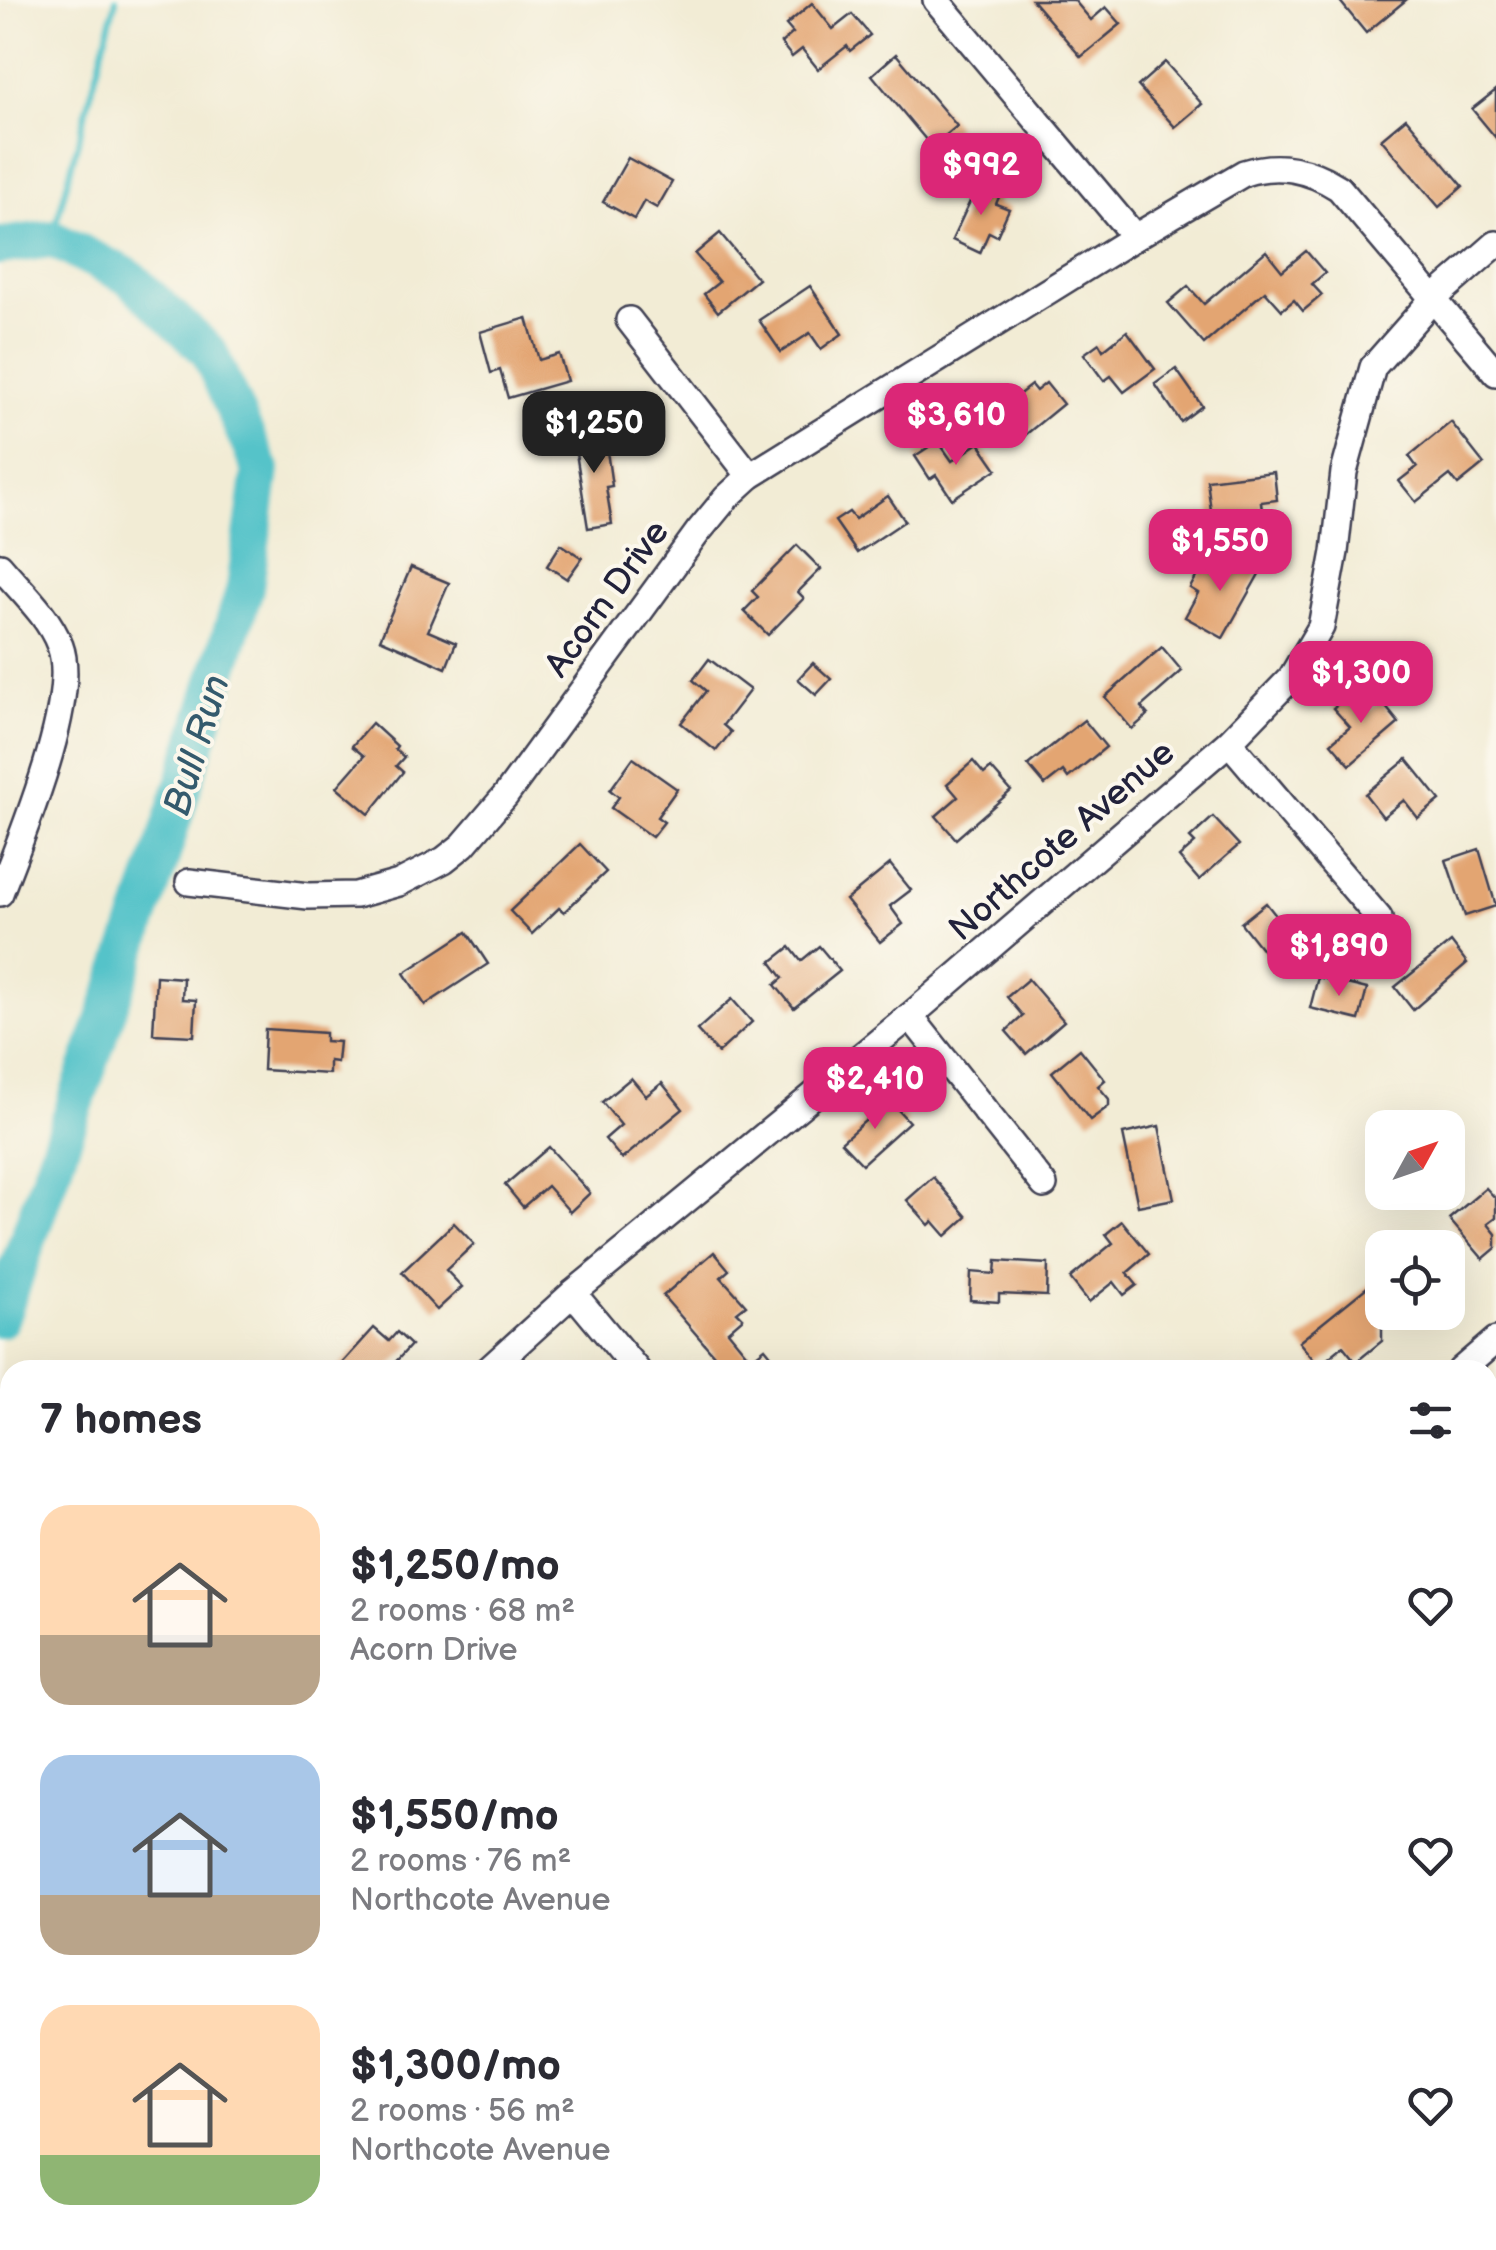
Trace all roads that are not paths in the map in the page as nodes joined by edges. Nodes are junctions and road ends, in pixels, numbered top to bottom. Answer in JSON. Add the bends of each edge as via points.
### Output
{"nodes":[{"id":1,"x":936,"y":0,"type":"edge"},
{"id":2,"x":1135,"y":236,"type":"junction"},
{"id":3,"x":1496,"y":244,"type":"edge"},
{"id":4,"x":1433,"y":299,"type":"junction"},
{"id":5,"x":629,"y":320,"type":"dead end"},
{"id":6,"x":1496,"y":373,"type":"edge"},
{"id":7,"x":750,"y":476,"type":"junction"},
{"id":8,"x":0,"y":566,"type":"edge"},
{"id":9,"x":1230,"y":742,"type":"junction"},
{"id":10,"x":189,"y":882,"type":"dead end"},
{"id":11,"x":0,"y":893,"type":"edge"},
{"id":12,"x":1380,"y":918,"type":"dead end"},
{"id":13,"x":910,"y":1016,"type":"junction"},
{"id":14,"x":1044,"y":1185,"type":"dead end"},
{"id":15,"x":573,"y":1294,"type":"junction"},
{"id":16,"x":1496,"y":1340,"type":"edge"},
{"id":17,"x":499,"y":1360,"type":"edge"},
{"id":18,"x":629,"y":1360,"type":"edge"},
{"id":19,"x":1473,"y":1360,"type":"edge"}],
"edges":[{"from":1,"to":2,"type":"street"},
{"from":2,"to":4,"type":"street","name":"Acorn Drive","via":[[1244,173],[1292,168],[1339,188]]},
{"from":2,"to":7,"type":"street","name":"Acorn Drive"},
{"from":3,"to":4,"type":"street","name":"Northcote Avenue"},
{"from":4,"to":6,"type":"street"},
{"from":4,"to":9,"type":"street","name":"Northcote Avenue","via":[[1373,367],[1344,472],[1321,627],[1291,678]]},
{"from":5,"to":7,"type":"street"},
{"from":7,"to":10,"type":"street","name":"Acorn Drive","via":[[698,532],[506,795],[444,860],[356,895]]},
{"from":8,"to":11,"type":"street","via":[[50,627],[64,659],[44,777]]},
{"from":9,"to":12,"type":"street"},
{"from":9,"to":13,"type":"street","name":"Northcote Avenue"},
{"from":13,"to":14,"type":"street"},
{"from":13,"to":15,"type":"street","name":"Northcote Avenue"},
{"from":15,"to":17,"type":"street","name":"Northcote Avenue"},
{"from":15,"to":18,"type":"street"},
{"from":16,"to":19,"type":"street"}]}
